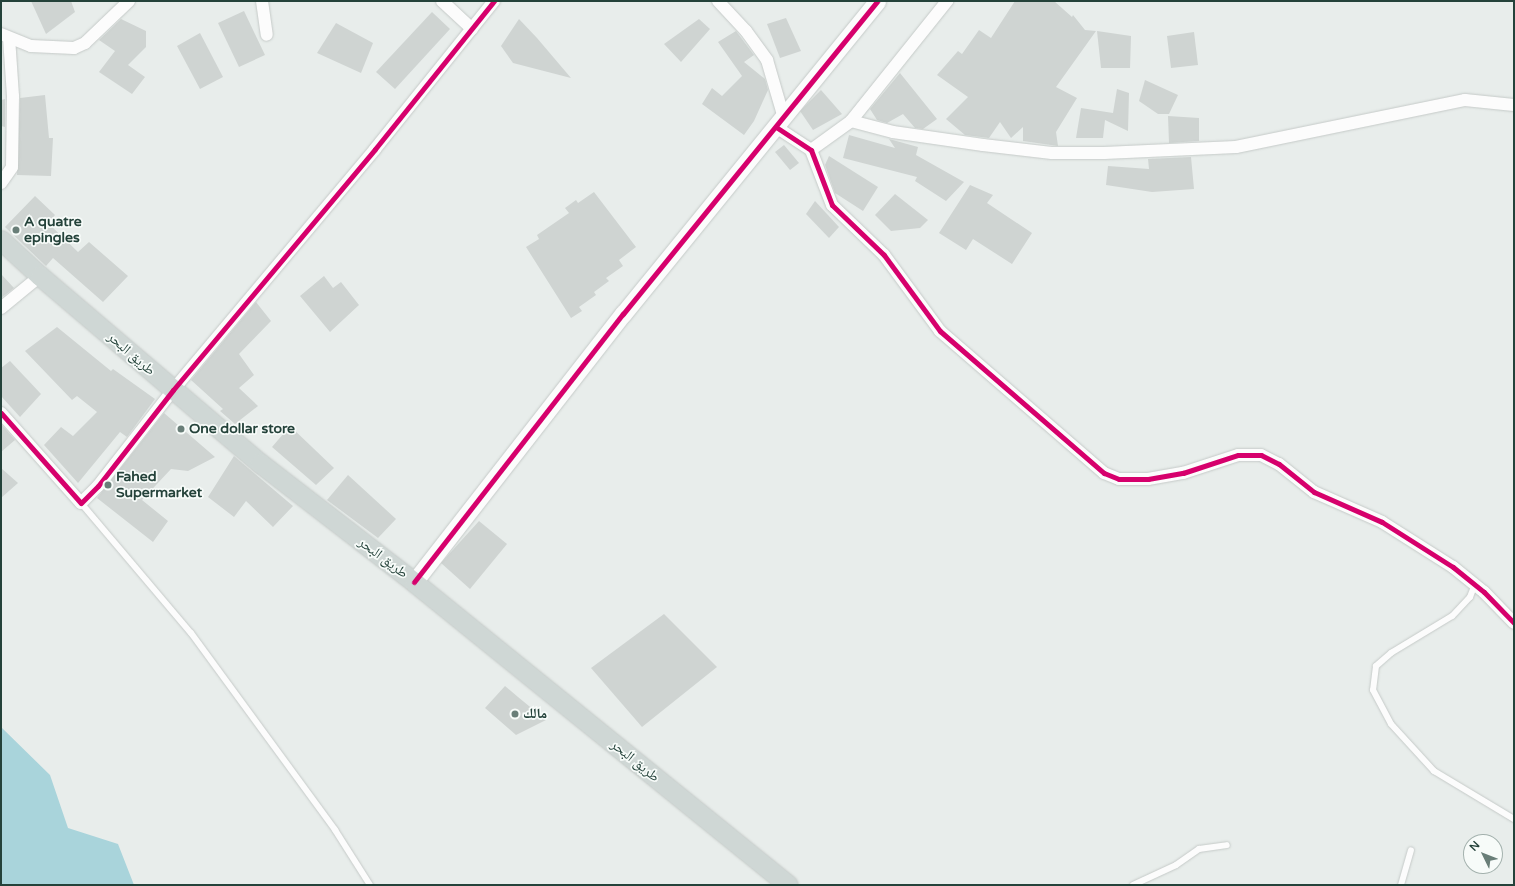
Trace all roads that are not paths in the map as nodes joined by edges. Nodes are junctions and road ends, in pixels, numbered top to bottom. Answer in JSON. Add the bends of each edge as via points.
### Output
{"nodes":[{"id":1,"x":129,"y":1,"type":"edge"},
{"id":2,"x":262,"y":1,"type":"edge"},
{"id":3,"x":442,"y":1,"type":"edge"},
{"id":4,"x":494,"y":1,"type":"edge"},
{"id":5,"x":718,"y":1,"type":"edge"},
{"id":6,"x":877,"y":1,"type":"edge"},
{"id":7,"x":947,"y":1,"type":"edge"},
{"id":8,"x":472,"y":29,"type":"junction"},
{"id":9,"x":267,"y":35,"type":"dead end"},
{"id":10,"x":5,"y":36,"type":"edge"},
{"id":11,"x":1514,"y":105,"type":"edge"},
{"id":12,"x":851,"y":121,"type":"junction"},
{"id":13,"x":780,"y":122,"type":"junction"},
{"id":14,"x":811,"y":150,"type":"junction"},
{"id":15,"x":1,"y":183,"type":"edge"},
{"id":16,"x":1,"y":240,"type":"edge"},
{"id":17,"x":40,"y":276,"type":"junction"},
{"id":18,"x":1,"y":308,"type":"edge"},
{"id":19,"x":173,"y":390,"type":"junction"},
{"id":20,"x":1,"y":413,"type":"edge"},
{"id":21,"x":81,"y":503,"type":"junction"},
{"id":22,"x":414,"y":582,"type":"junction"},
{"id":23,"x":1475,"y":584,"type":"junction"},
{"id":24,"x":1514,"y":623,"type":"edge"},
{"id":25,"x":1514,"y":819,"type":"edge"},
{"id":26,"x":1227,"y":845,"type":"dead end"},
{"id":27,"x":1412,"y":850,"type":"dead end"},
{"id":28,"x":370,"y":885,"type":"edge"},
{"id":29,"x":788,"y":885,"type":"edge"},
{"id":30,"x":1133,"y":885,"type":"edge"},
{"id":31,"x":1401,"y":885,"type":"edge"}],
"edges":[{"from":1,"to":10,"type":"street","via":[[85,43],[74,48],[31,46]]},
{"from":2,"to":9,"type":"street"},
{"from":3,"to":8,"type":"street"},
{"from":4,"to":8,"type":"street"},
{"from":5,"to":13,"type":"street","via":[[746,31],[767,60]]},
{"from":6,"to":13,"type":"street"},
{"from":7,"to":12,"type":"street"},
{"from":8,"to":19,"type":"street"},
{"from":10,"to":15,"type":"street","via":[[13,96],[12,167]]},
{"from":11,"to":12,"type":"street","via":[[1465,100],[1236,147],[1104,153],[1052,153],[975,144],[893,132]]},
{"from":12,"to":14,"type":"street"},
{"from":13,"to":14,"type":"street"},
{"from":13,"to":22,"type":"street","via":[[623,314]]},
{"from":14,"to":23,"type":"street","via":[[832,205],[884,255],[940,331],[1104,473],[1119,479],[1148,480],[1183,473],[1238,455],[1261,455],[1279,464],[1322,496],[1395,530]]},
{"from":16,"to":17,"type":"main road","name":"طريق البحر"},
{"from":17,"to":18,"type":"street"},
{"from":17,"to":19,"type":"main road","name":"طريق البحر"},
{"from":19,"to":21,"type":"street","via":[[98,486]]},
{"from":19,"to":22,"type":"main road","name":"طريق البحر","via":[[300,494]]},
{"from":20,"to":21,"type":"street"},
{"from":21,"to":28,"type":"lane","via":[[191,633],[335,830]]},
{"from":22,"to":29,"type":"main road","name":"طريق البحر"},
{"from":23,"to":24,"type":"street"},
{"from":23,"to":25,"type":"lane","via":[[1470,597],[1452,616],[1391,653],[1376,666],[1374,690],[1391,724],[1434,771]]},
{"from":26,"to":30,"type":"lane","via":[[1199,849],[1176,865]]},
{"from":27,"to":31,"type":"lane"}]}
